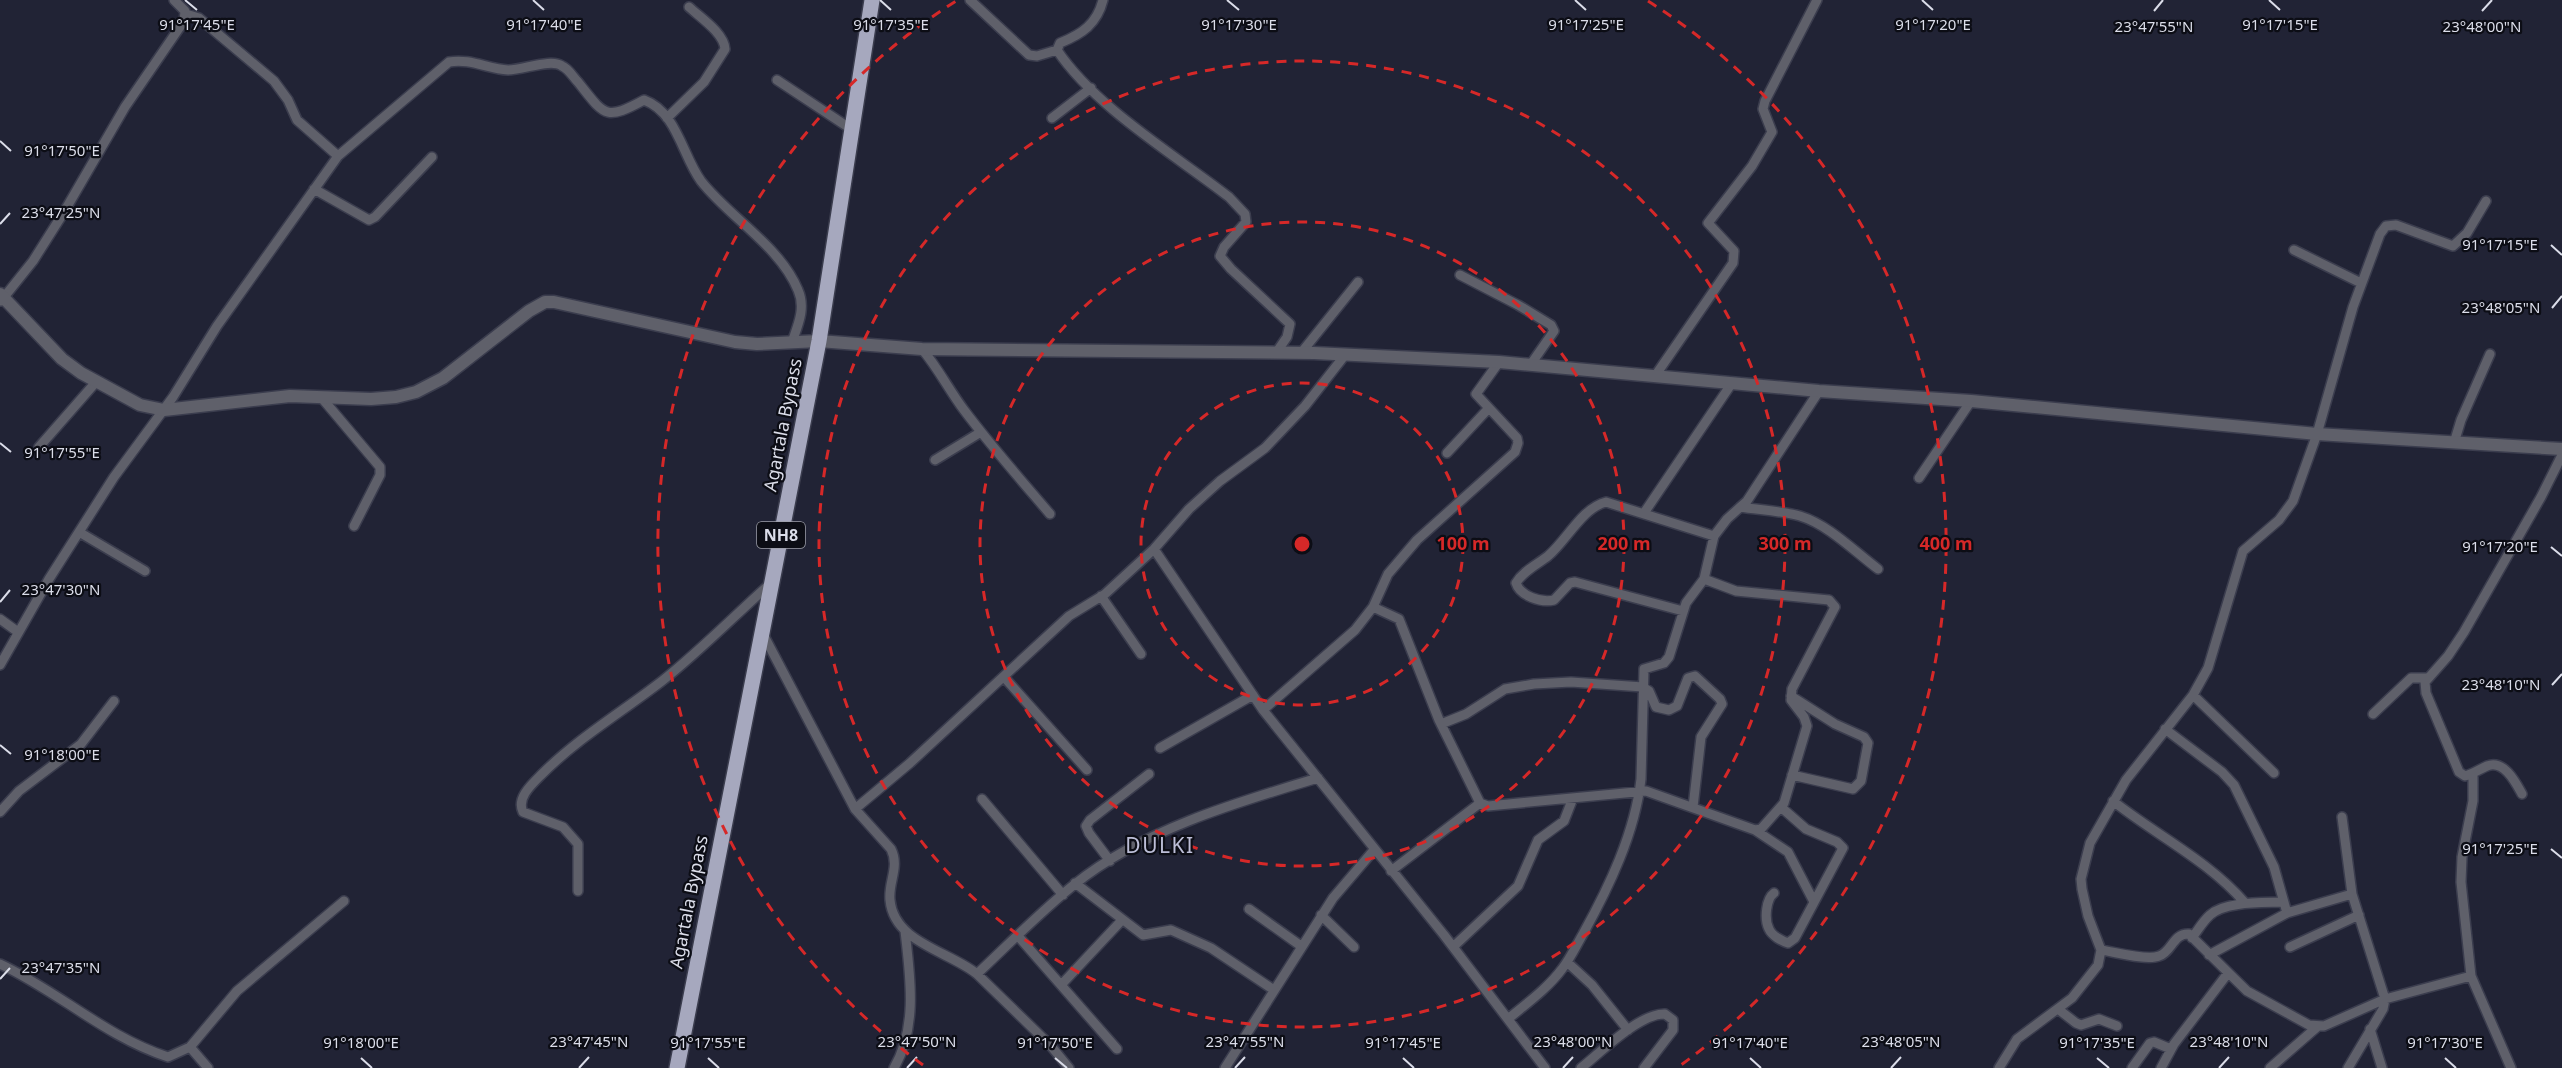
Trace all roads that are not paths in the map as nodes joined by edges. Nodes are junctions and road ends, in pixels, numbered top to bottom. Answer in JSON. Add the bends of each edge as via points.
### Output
{"nodes":[{"id":1,"x":174,"y":0,"type":"edge"},
{"id":2,"x":873,"y":0,"type":"edge"},
{"id":3,"x":970,"y":0,"type":"edge"},
{"id":4,"x":1103,"y":0,"type":"edge"},
{"id":5,"x":1817,"y":0,"type":"edge"},
{"id":6,"x":689,"y":7,"type":"dead end"},
{"id":7,"x":186,"y":14,"type":"junction"},
{"id":8,"x":1057,"y":50,"type":"junction"},
{"id":9,"x":777,"y":80,"type":"dead end"},
{"id":10,"x":1091,"y":88,"type":"junction"},
{"id":11,"x":667,"y":118,"type":"junction"},
{"id":12,"x":1052,"y":118,"type":"dead end"},
{"id":13,"x":852,"y":129,"type":"junction"},
{"id":14,"x":338,"y":156,"type":"junction"},
{"id":15,"x":432,"y":157,"type":"dead end"},
{"id":16,"x":314,"y":189,"type":"junction"},
{"id":17,"x":2486,"y":201,"type":"dead end"},
{"id":18,"x":2294,"y":250,"type":"dead end"},
{"id":19,"x":1460,"y":275,"type":"dead end"},
{"id":20,"x":1358,"y":282,"type":"dead end"},
{"id":21,"x":2361,"y":283,"type":"junction"},
{"id":22,"x":1,"y":298,"type":"edge"},
{"id":23,"x":819,"y":341,"type":"junction"},
{"id":24,"x":792,"y":342,"type":"junction"},
{"id":25,"x":922,"y":349,"type":"junction"},
{"id":26,"x":1276,"y":353,"type":"junction"},
{"id":27,"x":1301,"y":353,"type":"junction"},
{"id":28,"x":2490,"y":354,"type":"dead end"},
{"id":29,"x":1345,"y":355,"type":"junction"},
{"id":30,"x":1499,"y":362,"type":"junction"},
{"id":31,"x":1531,"y":364,"type":"junction"},
{"id":32,"x":1655,"y":376,"type":"junction"},
{"id":33,"x":96,"y":382,"type":"junction"},
{"id":34,"x":1732,"y":383,"type":"junction"},
{"id":35,"x":1819,"y":391,"type":"junction"},
{"id":36,"x":321,"y":397,"type":"junction"},
{"id":37,"x":1971,"y":401,"type":"junction"},
{"id":38,"x":1488,"y":409,"type":"junction"},
{"id":39,"x":164,"y":410,"type":"junction"},
{"id":40,"x":981,"y":432,"type":"junction"},
{"id":41,"x":2317,"y":434,"type":"junction"},
{"id":42,"x":2454,"y":442,"type":"junction"},
{"id":43,"x":39,"y":447,"type":"dead end"},
{"id":44,"x":2562,"y":449,"type":"edge"},
{"id":45,"x":1447,"y":453,"type":"dead end"},
{"id":46,"x":2562,"y":454,"type":"edge"},
{"id":47,"x":935,"y":460,"type":"dead end"},
{"id":48,"x":1919,"y":478,"type":"dead end"},
{"id":49,"x":1740,"y":507,"type":"junction"},
{"id":50,"x":1644,"y":513,"type":"junction"},
{"id":51,"x":1050,"y":514,"type":"dead end"},
{"id":52,"x":354,"y":526,"type":"dead end"},
{"id":53,"x":79,"y":532,"type":"junction"},
{"id":54,"x":1714,"y":536,"type":"junction"},
{"id":55,"x":1154,"y":549,"type":"junction"},
{"id":56,"x":1878,"y":569,"type":"dead end"},
{"id":57,"x":145,"y":571,"type":"dead end"},
{"id":58,"x":1704,"y":579,"type":"junction"},
{"id":59,"x":771,"y":583,"type":"junction"},
{"id":60,"x":1101,"y":596,"type":"junction"},
{"id":61,"x":1373,"y":607,"type":"junction"},
{"id":62,"x":1683,"y":611,"type":"junction"},
{"id":63,"x":0,"y":619,"type":"edge"},
{"id":64,"x":18,"y":632,"type":"junction"},
{"id":65,"x":762,"y":632,"type":"junction"},
{"id":66,"x":1141,"y":654,"type":"dead end"},
{"id":67,"x":0,"y":664,"type":"edge"},
{"id":68,"x":1004,"y":677,"type":"junction"},
{"id":69,"x":2426,"y":678,"type":"junction"},
{"id":70,"x":1643,"y":687,"type":"junction"},
{"id":71,"x":1253,"y":695,"type":"junction"},
{"id":72,"x":2193,"y":695,"type":"junction"},
{"id":73,"x":1791,"y":696,"type":"junction"},
{"id":74,"x":114,"y":701,"type":"dead end"},
{"id":75,"x":1263,"y":710,"type":"junction"},
{"id":76,"x":2373,"y":714,"type":"dead end"},
{"id":77,"x":1441,"y":724,"type":"junction"},
{"id":78,"x":2165,"y":729,"type":"junction"},
{"id":79,"x":1160,"y":748,"type":"dead end"},
{"id":80,"x":1088,"y":770,"type":"dead end"},
{"id":81,"x":2274,"y":773,"type":"dead end"},
{"id":82,"x":2474,"y":773,"type":"junction"},
{"id":83,"x":1149,"y":774,"type":"dead end"},
{"id":84,"x":1792,"y":775,"type":"junction"},
{"id":85,"x":1318,"y":778,"type":"junction"},
{"id":86,"x":1640,"y":791,"type":"junction"},
{"id":87,"x":2522,"y":794,"type":"dead end"},
{"id":88,"x":1573,"y":798,"type":"junction"},
{"id":89,"x":982,"y":799,"type":"dead end"},
{"id":90,"x":2113,"y":801,"type":"junction"},
{"id":91,"x":1480,"y":803,"type":"junction"},
{"id":92,"x":1693,"y":807,"type":"junction"},
{"id":93,"x":1782,"y":808,"type":"junction"},
{"id":94,"x":855,"y":809,"type":"junction"},
{"id":95,"x":0,"y":812,"type":"edge"},
{"id":96,"x":2342,"y":817,"type":"dead end"},
{"id":97,"x":1755,"y":830,"type":"junction"},
{"id":98,"x":1374,"y":850,"type":"junction"},
{"id":99,"x":1110,"y":861,"type":"junction"},
{"id":100,"x":1391,"y":871,"type":"junction"},
{"id":101,"x":1075,"y":883,"type":"junction"},
{"id":102,"x":578,"y":891,"type":"dead end"},
{"id":103,"x":1774,"y":893,"type":"dead end"},
{"id":104,"x":2352,"y":894,"type":"junction"},
{"id":105,"x":1063,"y":895,"type":"junction"},
{"id":106,"x":1813,"y":900,"type":"junction"},
{"id":107,"x":344,"y":901,"type":"dead end"},
{"id":108,"x":2284,"y":902,"type":"junction"},
{"id":109,"x":2245,"y":903,"type":"junction"},
{"id":110,"x":1250,"y":909,"type":"dead end"},
{"id":111,"x":2287,"y":913,"type":"junction"},
{"id":112,"x":1321,"y":915,"type":"junction"},
{"id":113,"x":2359,"y":915,"type":"junction"},
{"id":114,"x":1122,"y":920,"type":"junction"},
{"id":115,"x":905,"y":931,"type":"junction"},
{"id":116,"x":1018,"y":936,"type":"junction"},
{"id":117,"x":2192,"y":938,"type":"junction"},
{"id":118,"x":1302,"y":946,"type":"junction"},
{"id":119,"x":1354,"y":947,"type":"dead end"},
{"id":120,"x":1453,"y":947,"type":"junction"},
{"id":121,"x":2290,"y":947,"type":"dead end"},
{"id":122,"x":2101,"y":950,"type":"junction"},
{"id":123,"x":2209,"y":955,"type":"junction"},
{"id":124,"x":1567,"y":962,"type":"junction"},
{"id":125,"x":0,"y":964,"type":"edge"},
{"id":126,"x":2228,"y":973,"type":"junction"},
{"id":127,"x":976,"y":974,"type":"junction"},
{"id":128,"x":2471,"y":976,"type":"junction"},
{"id":129,"x":1061,"y":985,"type":"junction"},
{"id":130,"x":1274,"y":990,"type":"junction"},
{"id":131,"x":2385,"y":999,"type":"junction"},
{"id":132,"x":2058,"y":1009,"type":"junction"},
{"id":133,"x":1508,"y":1019,"type":"junction"},
{"id":134,"x":2117,"y":1026,"type":"dead end"},
{"id":135,"x":2317,"y":1027,"type":"junction"},
{"id":136,"x":2370,"y":1029,"type":"junction"},
{"id":137,"x":1628,"y":1030,"type":"junction"},
{"id":138,"x":190,"y":1047,"type":"junction"},
{"id":139,"x":1117,"y":1049,"type":"dead end"},
{"id":140,"x":2170,"y":1049,"type":"junction"},
{"id":141,"x":1542,"y":1067,"type":"edge"},
{"id":142,"x":208,"y":1068,"type":"edge"},
{"id":143,"x":677,"y":1068,"type":"edge"},
{"id":144,"x":894,"y":1068,"type":"edge"},
{"id":145,"x":1069,"y":1068,"type":"edge"},
{"id":146,"x":1225,"y":1068,"type":"edge"},
{"id":147,"x":1581,"y":1068,"type":"edge"},
{"id":148,"x":1644,"y":1068,"type":"edge"},
{"id":149,"x":1999,"y":1068,"type":"edge"},
{"id":150,"x":2132,"y":1068,"type":"edge"},
{"id":151,"x":2161,"y":1068,"type":"edge"},
{"id":152,"x":2270,"y":1068,"type":"edge"},
{"id":153,"x":2348,"y":1068,"type":"edge"},
{"id":154,"x":2382,"y":1068,"type":"edge"},
{"id":155,"x":2511,"y":1068,"type":"edge"}],
"edges":[{"from":1,"to":7,"type":"street"},
{"from":2,"to":13,"type":"highway","name":"Agartala Bypass","number":"NH8"},
{"from":3,"to":8,"type":"street","via":[[1029,55]]},
{"from":4,"to":8,"type":"street","via":[[1089,28],[1060,43]]},
{"from":5,"to":32,"type":"street","via":[[1765,101],[1763,109],[1772,132],[1752,166],[1708,223],[1729,244],[1733,263]]},
{"from":6,"to":11,"type":"street","via":[[718,35],[725,49],[704,82]]},
{"from":7,"to":14,"type":"street","via":[[199,18],[274,81],[297,120]]},
{"from":7,"to":22,"type":"street","via":[[33,261]]},
{"from":8,"to":10,"type":"street"},
{"from":9,"to":13,"type":"street"},
{"from":10,"to":12,"type":"street"},
{"from":10,"to":26,"type":"street","via":[[1229,197],[1245,214],[1246,222],[1220,256],[1290,324]]},
{"from":11,"to":14,"type":"street","via":[[645,100],[619,113],[603,110],[561,64],[551,62],[508,70],[459,60],[450,62]]},
{"from":11,"to":24,"type":"street","via":[[701,180],[792,277],[802,301]]},
{"from":13,"to":23,"type":"highway","name":"Agartala Bypass","number":"NH8"},
{"from":14,"to":16,"type":"street"},
{"from":15,"to":16,"type":"street","via":[[369,220]]},
{"from":16,"to":39,"type":"street","via":[[217,326]]},
{"from":17,"to":21,"type":"street","via":[[2467,233],[2452,246],[2396,225],[2386,226]]},
{"from":18,"to":21,"type":"street"},
{"from":19,"to":31,"type":"street","via":[[1551,325],[1554,331],[1550,339]]},
{"from":20,"to":27,"type":"street"},
{"from":21,"to":41,"type":"street","via":[[2338,351]]},
{"from":22,"to":33,"type":"street","via":[[62,359]]},
{"from":23,"to":24,"type":"street"},
{"from":23,"to":25,"type":"street"},
{"from":23,"to":59,"type":"highway","name":"Agartala Bypass","number":"NH8"},
{"from":24,"to":36,"type":"street","via":[[735,342],[546,302],[443,378],[416,392],[371,399]]},
{"from":25,"to":26,"type":"street"},
{"from":25,"to":40,"type":"street"},
{"from":26,"to":27,"type":"street"},
{"from":27,"to":29,"type":"street"},
{"from":28,"to":42,"type":"street"},
{"from":29,"to":30,"type":"street"},
{"from":29,"to":55,"type":"street","via":[[1265,448],[1189,509]]},
{"from":30,"to":31,"type":"street"},
{"from":30,"to":38,"type":"street","via":[[1476,394]]},
{"from":31,"to":32,"type":"street"},
{"from":32,"to":34,"type":"street"},
{"from":33,"to":39,"type":"street","via":[[140,405]]},
{"from":33,"to":43,"type":"street"},
{"from":34,"to":35,"type":"street"},
{"from":34,"to":50,"type":"street"},
{"from":35,"to":37,"type":"street"},
{"from":35,"to":49,"type":"street"},
{"from":36,"to":39,"type":"street","via":[[290,396]]},
{"from":36,"to":52,"type":"street","via":[[380,467],[380,475]]},
{"from":37,"to":41,"type":"street"},
{"from":37,"to":48,"type":"street"},
{"from":38,"to":45,"type":"street"},
{"from":38,"to":61,"type":"street","via":[[1517,438],[1515,452],[1417,540],[1388,574]]},
{"from":39,"to":53,"type":"street"},
{"from":40,"to":47,"type":"street"},
{"from":40,"to":51,"type":"street"},
{"from":41,"to":42,"type":"street"},
{"from":41,"to":72,"type":"street","via":[[2286,512],[2243,550],[2208,668]]},
{"from":42,"to":44,"type":"street"},
{"from":46,"to":69,"type":"street","via":[[2464,632]]},
{"from":49,"to":54,"type":"street"},
{"from":49,"to":56,"type":"street","via":[[1809,519]]},
{"from":50,"to":54,"type":"street"},
{"from":50,"to":62,"type":"street","via":[[1606,502],[1592,508],[1559,547],[1518,579],[1517,587],[1547,602],[1575,582]]},
{"from":53,"to":57,"type":"street"},
{"from":53,"to":64,"type":"street"},
{"from":54,"to":58,"type":"street"},
{"from":55,"to":60,"type":"street"},
{"from":55,"to":71,"type":"street"},
{"from":58,"to":62,"type":"street"},
{"from":58,"to":73,"type":"street","via":[[1736,591],[1833,602],[1834,611]]},
{"from":59,"to":65,"type":"highway","name":"Agartala Bypass","number":"NH8"},
{"from":59,"to":102,"type":"street","via":[[663,680],[542,774],[521,799],[523,812],[563,827],[578,844]]},
{"from":60,"to":66,"type":"street"},
{"from":60,"to":68,"type":"street","via":[[1070,616]]},
{"from":61,"to":75,"type":"street","via":[[1355,630]]},
{"from":61,"to":77,"type":"street","via":[[1399,619]]},
{"from":62,"to":70,"type":"street","via":[[1669,657],[1664,663],[1644,669]]},
{"from":63,"to":64,"type":"street"},
{"from":64,"to":67,"type":"street"},
{"from":65,"to":94,"type":"street"},
{"from":65,"to":143,"type":"highway","name":"Agartala Bypass","number":"NH8"},
{"from":68,"to":80,"type":"street"},
{"from":68,"to":94,"type":"street"},
{"from":69,"to":76,"type":"street","via":[[2411,678]]},
{"from":69,"to":82,"type":"street","via":[[2426,693],[2459,772],[2465,776]]},
{"from":70,"to":77,"type":"street","via":[[1571,682],[1515,687]]},
{"from":70,"to":86,"type":"street"},
{"from":70,"to":92,"type":"street","via":[[1660,710],[1677,706],[1691,676],[1699,678],[1720,699],[1721,709],[1699,744]]},
{"from":71,"to":75,"type":"street"},
{"from":71,"to":79,"type":"street"},
{"from":72,"to":78,"type":"street"},
{"from":72,"to":81,"type":"street"},
{"from":73,"to":84,"type":"street","via":[[1807,726]]},
{"from":73,"to":84,"type":"street","via":[[1835,724],[1864,736],[1868,743],[1861,781],[1853,789]]},
{"from":74,"to":95,"type":"street","via":[[81,744],[19,791]]},
{"from":75,"to":85,"type":"street"},
{"from":77,"to":91,"type":"street"},
{"from":78,"to":90,"type":"street"},
{"from":78,"to":108,"type":"street","via":[[2234,785],[2274,867]]},
{"from":82,"to":87,"type":"street","via":[[2498,765],[2510,774]]},
{"from":82,"to":128,"type":"street","via":[[2461,882]]},
{"from":83,"to":99,"type":"street","via":[[1086,826]]},
{"from":84,"to":93,"type":"street"},
{"from":85,"to":98,"type":"street"},
{"from":85,"to":99,"type":"street","via":[[1201,816]]},
{"from":86,"to":88,"type":"street"},
{"from":86,"to":92,"type":"street"},
{"from":86,"to":124,"type":"street","via":[[1626,840],[1603,896]]},
{"from":88,"to":91,"type":"street","via":[[1488,806]]},
{"from":88,"to":120,"type":"street","via":[[1564,821],[1538,840],[1518,886]]},
{"from":89,"to":105,"type":"street"},
{"from":90,"to":109,"type":"street","via":[[2190,856]]},
{"from":90,"to":122,"type":"street","via":[[2090,843],[2081,879],[2088,916]]},
{"from":91,"to":100,"type":"street"},
{"from":92,"to":97,"type":"street"},
{"from":93,"to":97,"type":"street","via":[[1765,827]]},
{"from":93,"to":106,"type":"street","via":[[1806,829],[1843,848]]},
{"from":94,"to":115,"type":"street","via":[[895,857],[890,904]]},
{"from":96,"to":104,"type":"street"},
{"from":97,"to":106,"type":"street","via":[[1788,852]]},
{"from":98,"to":100,"type":"street"},
{"from":98,"to":112,"type":"street"},
{"from":99,"to":101,"type":"street"},
{"from":100,"to":120,"type":"street"},
{"from":101,"to":105,"type":"street"},
{"from":101,"to":114,"type":"street"},
{"from":103,"to":106,"type":"street","via":[[1767,902],[1768,928],[1788,943],[1795,938]]},
{"from":104,"to":111,"type":"street"},
{"from":104,"to":113,"type":"street"},
{"from":105,"to":116,"type":"street"},
{"from":107,"to":138,"type":"street","via":[[237,991]]},
{"from":108,"to":109,"type":"street"},
{"from":108,"to":111,"type":"street"},
{"from":109,"to":117,"type":"street","via":[[2212,912]]},
{"from":110,"to":118,"type":"street"},
{"from":111,"to":123,"type":"street"},
{"from":112,"to":118,"type":"street"},
{"from":112,"to":119,"type":"street"},
{"from":113,"to":121,"type":"street"},
{"from":113,"to":131,"type":"street"},
{"from":114,"to":129,"type":"street"},
{"from":114,"to":130,"type":"street","via":[[1143,935],[1171,930],[1211,948]]},
{"from":115,"to":127,"type":"street"},
{"from":115,"to":144,"type":"street","via":[[910,972],[908,1026]]},
{"from":116,"to":127,"type":"street"},
{"from":116,"to":129,"type":"street"},
{"from":117,"to":122,"type":"street","via":[[2178,936],[2157,957]]},
{"from":117,"to":123,"type":"street"},
{"from":118,"to":130,"type":"street"},
{"from":120,"to":133,"type":"street"},
{"from":122,"to":132,"type":"street","via":[[2098,965]]},
{"from":123,"to":126,"type":"street"},
{"from":124,"to":133,"type":"street"},
{"from":124,"to":137,"type":"street","via":[[1592,985]]},
{"from":125,"to":138,"type":"street","via":[[153,1052],[168,1057]]},
{"from":126,"to":135,"type":"street","via":[[2247,991]]},
{"from":126,"to":140,"type":"street"},
{"from":127,"to":145,"type":"street"},
{"from":128,"to":131,"type":"street"},
{"from":128,"to":155,"type":"street"},
{"from":129,"to":139,"type":"street"},
{"from":130,"to":146,"type":"street"},
{"from":131,"to":135,"type":"street"},
{"from":131,"to":136,"type":"street"},
{"from":132,"to":134,"type":"street","via":[[2081,1025],[2099,1019]]},
{"from":132,"to":149,"type":"street","via":[[2017,1039]]},
{"from":133,"to":141,"type":"street"},
{"from":135,"to":152,"type":"street"},
{"from":136,"to":153,"type":"street"},
{"from":136,"to":154,"type":"street"},
{"from":137,"to":147,"type":"street"},
{"from":137,"to":148,"type":"street","via":[[1658,1014],[1673,1020],[1673,1030]]},
{"from":138,"to":142,"type":"street"},
{"from":140,"to":150,"type":"street","via":[[2150,1043]]},
{"from":140,"to":151,"type":"street"}]}
